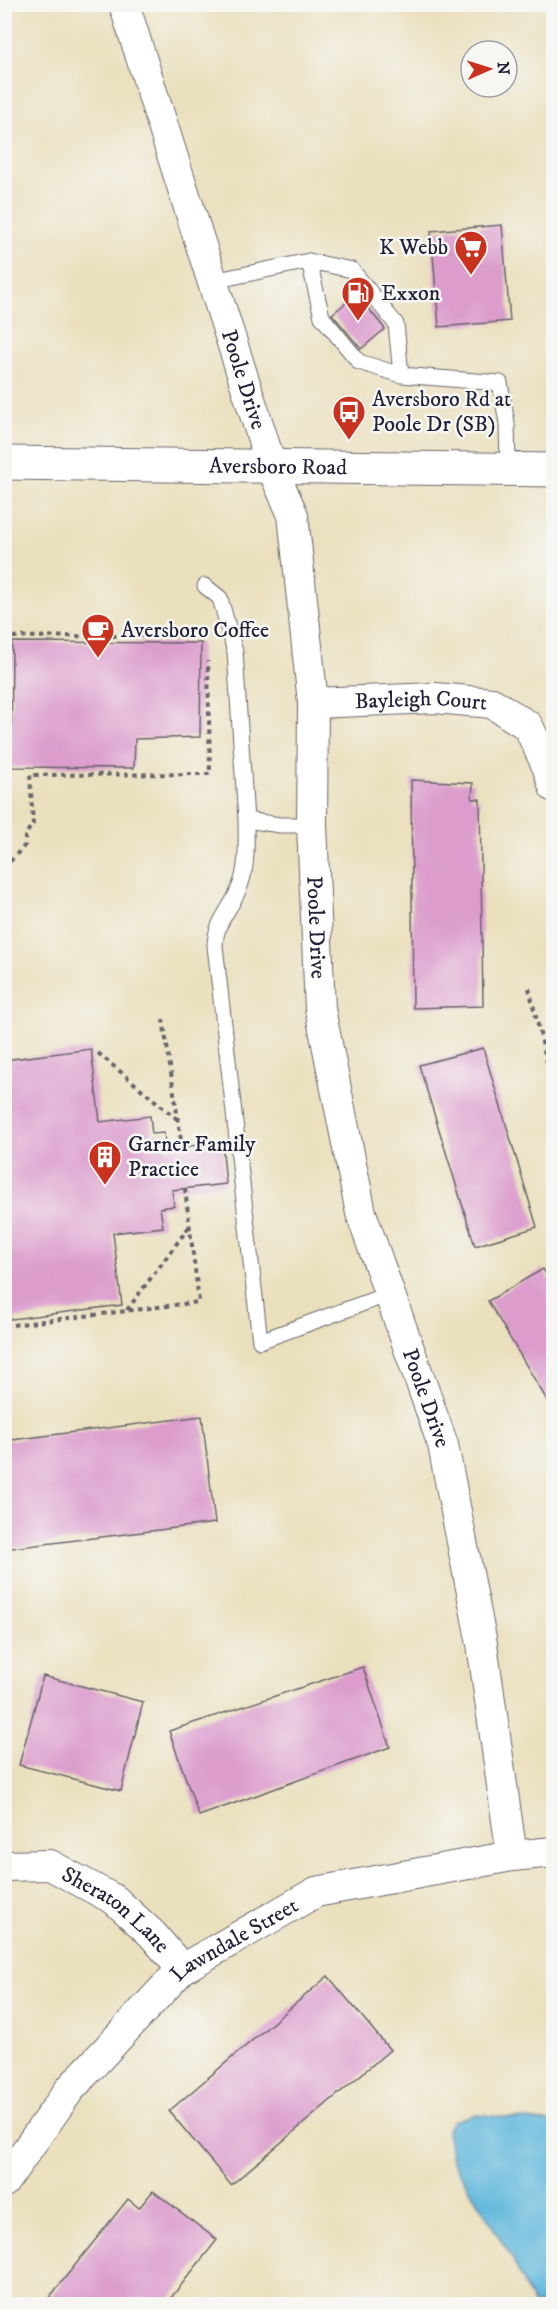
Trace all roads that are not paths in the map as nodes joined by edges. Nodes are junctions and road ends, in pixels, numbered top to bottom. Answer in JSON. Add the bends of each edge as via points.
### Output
{"nodes":[{"id":1,"x":124,"y":4,"type":"edge"},
{"id":2,"x":309,"y":261,"type":"junction"},
{"id":3,"x":213,"y":281,"type":"junction"},
{"id":4,"x":400,"y":375,"type":"junction"},
{"id":5,"x":4,"y":463,"type":"edge"},
{"id":6,"x":272,"y":468,"type":"junction"},
{"id":7,"x":508,"y":469,"type":"junction"},
{"id":8,"x":554,"y":470,"type":"edge"},
{"id":9,"x":205,"y":586,"type":"dead end"},
{"id":10,"x":313,"y":703,"type":"junction"},
{"id":11,"x":554,"y":787,"type":"edge"},
{"id":12,"x":246,"y":820,"type":"junction"},
{"id":13,"x":312,"y":825,"type":"junction"},
{"id":14,"x":389,"y":1294,"type":"junction"},
{"id":15,"x":554,"y":1852,"type":"edge"},
{"id":16,"x":512,"y":1856,"type":"junction"},
{"id":17,"x":4,"y":1866,"type":"edge"},
{"id":18,"x":182,"y":1969,"type":"junction"},
{"id":19,"x":4,"y":2182,"type":"edge"}],
"edges":[{"from":1,"to":3,"type":"street","name":"Poole Drive"},
{"from":2,"to":3,"type":"lane"},
{"from":2,"to":4,"type":"lane","via":[[322,316],[359,362]]},
{"from":2,"to":4,"type":"lane","via":[[352,270],[396,324]]},
{"from":3,"to":6,"type":"street","name":"Poole Drive"},
{"from":4,"to":7,"type":"lane","via":[[500,382],[507,423]]},
{"from":5,"to":6,"type":"street","name":"Aversboro Road"},
{"from":6,"to":7,"type":"street","name":"Aversboro Road"},
{"from":6,"to":10,"type":"street","name":"Poole Drive","via":[[293,514]]},
{"from":7,"to":8,"type":"street","name":"Aversboro Road"},
{"from":9,"to":12,"type":"lane","via":[[220,598],[235,651]]},
{"from":10,"to":11,"type":"street","name":"Bayleigh Court","via":[[435,698],[492,703],[528,726]]},
{"from":10,"to":13,"type":"street","name":"Poole Drive"},
{"from":12,"to":13,"type":"lane"},
{"from":12,"to":14,"type":"lane","via":[[246,860],[241,885],[215,929],[215,946],[260,1341]]},
{"from":13,"to":14,"type":"street","name":"Poole Drive","via":[[320,1009],[361,1213]]},
{"from":14,"to":16,"type":"street","name":"Poole Drive","via":[[443,1445],[482,1644]]},
{"from":15,"to":16,"type":"street","name":"Lawndale Street"},
{"from":16,"to":18,"type":"street","name":"Lawndale Street","via":[[316,1892]]},
{"from":17,"to":18,"type":"street","name":"Sheraton Lane","via":[[50,1865],[116,1900]]},
{"from":18,"to":19,"type":"street","name":"Lawndale Street","via":[[70,2089]]}]}
